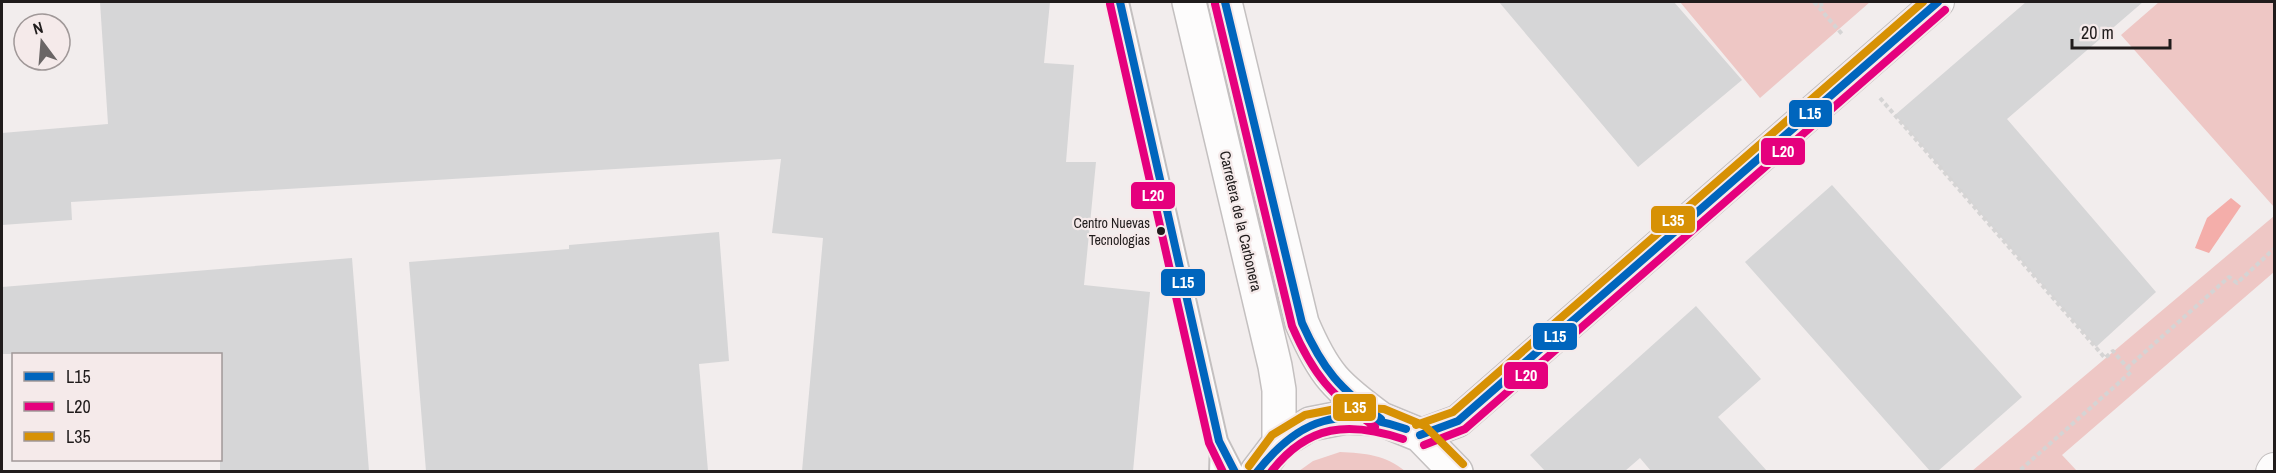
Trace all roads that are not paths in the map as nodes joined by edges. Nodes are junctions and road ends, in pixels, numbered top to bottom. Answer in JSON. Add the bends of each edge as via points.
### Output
{"nodes":[{"id":1,"x":1120,"y":2,"type":"edge"},
{"id":2,"x":1189,"y":2,"type":"edge"},
{"id":3,"x":1225,"y":2,"type":"edge"},
{"id":4,"x":1938,"y":2,"type":"edge"},
{"id":5,"x":1382,"y":419,"type":"junction"},
{"id":6,"x":1420,"y":435,"type":"junction"},
{"id":7,"x":1219,"y":441,"type":"junction"},
{"id":8,"x":1279,"y":443,"type":"junction"},
{"id":9,"x":1218,"y":471,"type":"edge"},
{"id":10,"x":1234,"y":471,"type":"edge"},
{"id":11,"x":1257,"y":471,"type":"edge"},
{"id":12,"x":1456,"y":471,"type":"edge"}],
"edges":[{"from":1,"to":7,"type":"lane"},
{"from":2,"to":8,"type":"street","name":"Carretera de la Carbonera","via":[[1275,366]]},
{"from":3,"to":5,"type":"street","via":[[1302,323],[1329,375]]},
{"from":4,"to":6,"type":"street","via":[[1458,421]]},
{"from":5,"to":6,"type":"street"},
{"from":5,"to":8,"type":"street","via":[[1346,417],[1310,424]]},
{"from":6,"to":12,"type":"street"},
{"from":7,"to":9,"type":"lane"},
{"from":7,"to":10,"type":"lane"},
{"from":8,"to":11,"type":"street"}]}
